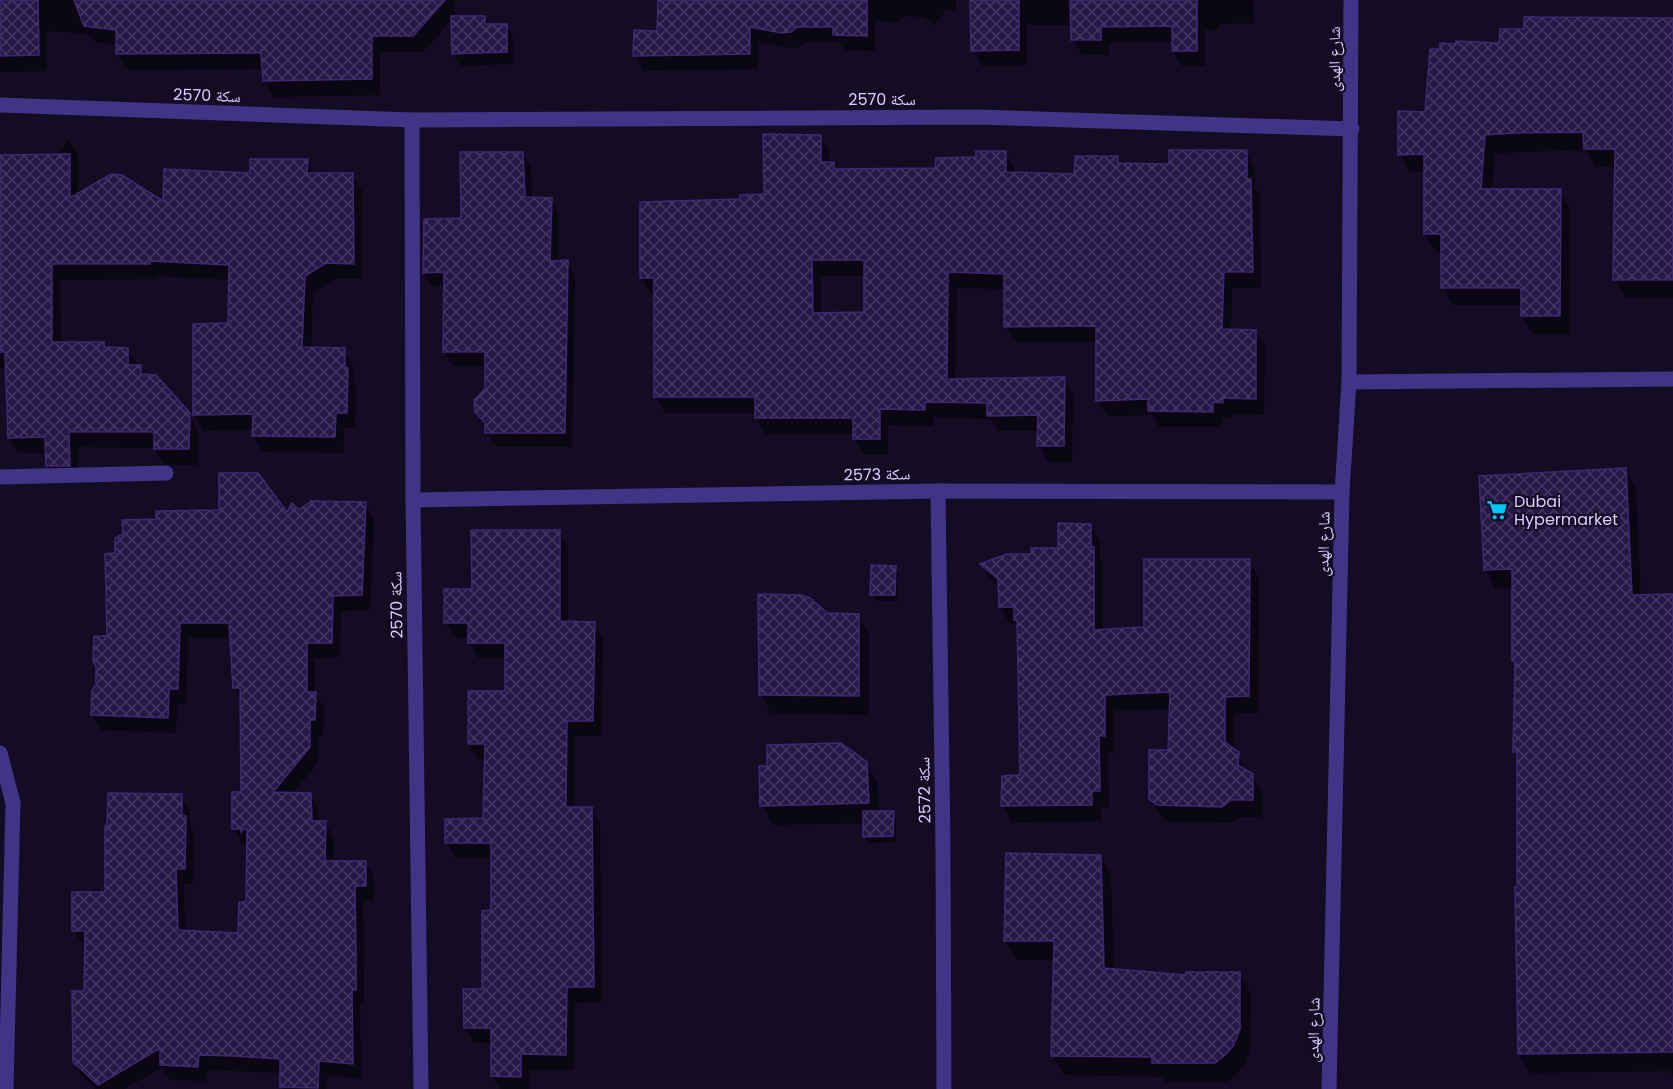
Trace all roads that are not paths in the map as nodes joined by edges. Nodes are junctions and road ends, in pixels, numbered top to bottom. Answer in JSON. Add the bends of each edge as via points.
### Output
{"nodes":[{"id":1,"x":1351,"y":0,"type":"edge"},
{"id":2,"x":0,"y":105,"type":"edge"},
{"id":3,"x":412,"y":120,"type":"junction"},
{"id":4,"x":1352,"y":129,"type":"junction"},
{"id":5,"x":1673,"y":379,"type":"edge"},
{"id":6,"x":1349,"y":382,"type":"junction"},
{"id":7,"x":166,"y":473,"type":"dead end"},
{"id":8,"x":0,"y":477,"type":"edge"},
{"id":9,"x":938,"y":491,"type":"junction"},
{"id":10,"x":1342,"y":492,"type":"junction"},
{"id":11,"x":413,"y":500,"type":"junction"},
{"id":12,"x":0,"y":753,"type":"edge"},
{"id":13,"x":6,"y":1089,"type":"edge"},
{"id":14,"x":421,"y":1089,"type":"edge"},
{"id":15,"x":944,"y":1089,"type":"edge"},
{"id":16,"x":1329,"y":1089,"type":"edge"}],
"edges":[{"from":1,"to":4,"type":"street","name":"شارع الهدى"},
{"from":2,"to":3,"type":"street","name":"سكة 2570"},
{"from":3,"to":4,"type":"street","name":"سكة 2570","via":[[980,117]]},
{"from":3,"to":11,"type":"street","name":"سكة 2570"},
{"from":4,"to":6,"type":"street","name":"شارع الهدى"},
{"from":5,"to":6,"type":"street"},
{"from":6,"to":10,"type":"street","name":"شارع الهدى"},
{"from":7,"to":8,"type":"street"},
{"from":9,"to":10,"type":"street","name":"سكة 2573"},
{"from":9,"to":11,"type":"street","name":"سكة 2573"},
{"from":9,"to":15,"type":"street","name":"سكة 2572"},
{"from":10,"to":16,"type":"street","name":"شارع الهدى"},
{"from":11,"to":14,"type":"street","name":"سكة 2570"},
{"from":12,"to":13,"type":"street","via":[[13,803]]}]}
